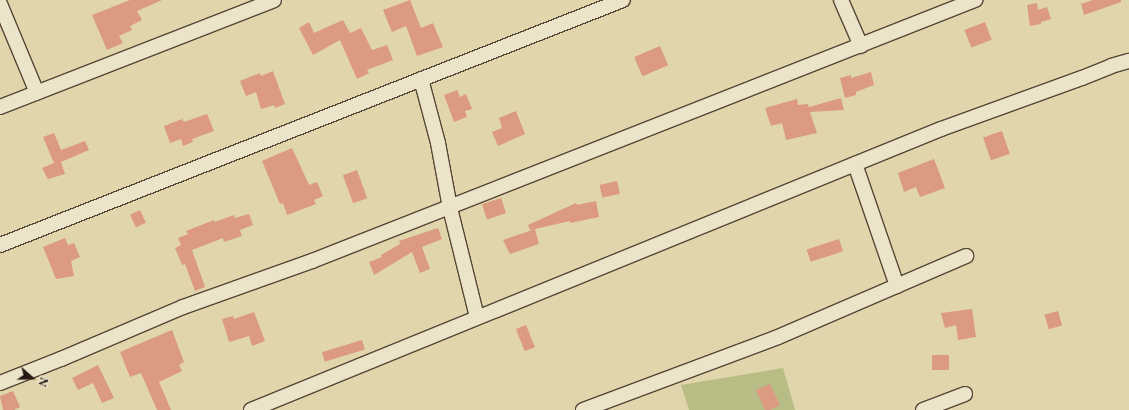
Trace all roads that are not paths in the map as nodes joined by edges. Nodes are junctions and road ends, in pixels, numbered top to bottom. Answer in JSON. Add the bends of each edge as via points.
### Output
{"nodes":[{"id":1,"x":7,"y":0,"type":"edge"},
{"id":2,"x":274,"y":0,"type":"edge"},
{"id":3,"x":623,"y":0,"type":"edge"},
{"id":4,"x":841,"y":0,"type":"edge"},
{"id":5,"x":975,"y":0,"type":"edge"},
{"id":6,"x":0,"y":4,"type":"edge"},
{"id":7,"x":861,"y":46,"type":"junction"},
{"id":8,"x":1129,"y":61,"type":"edge"},
{"id":9,"x":421,"y":79,"type":"junction"},
{"id":10,"x":36,"y":93,"type":"junction"},
{"id":11,"x":0,"y":107,"type":"edge"},
{"id":12,"x":855,"y":164,"type":"junction"},
{"id":13,"x":450,"y":208,"type":"junction"},
{"id":14,"x":0,"y":245,"type":"edge"},
{"id":15,"x":966,"y":256,"type":"dead end"},
{"id":16,"x":897,"y":286,"type":"junction"},
{"id":17,"x":477,"y":317,"type":"junction"},
{"id":18,"x":0,"y":383,"type":"edge"},
{"id":19,"x":965,"y":394,"type":"dead end"},
{"id":20,"x":251,"y":410,"type":"edge"},
{"id":21,"x":583,"y":410,"type":"edge"},
{"id":22,"x":924,"y":410,"type":"edge"}],
"edges":[{"from":1,"to":6,"type":"street"},
{"from":2,"to":10,"type":"street"},
{"from":3,"to":9,"type":"street"},
{"from":4,"to":7,"type":"street"},
{"from":5,"to":7,"type":"street"},
{"from":6,"to":10,"type":"street"},
{"from":7,"to":13,"type":"street"},
{"from":8,"to":12,"type":"street","via":[[941,129]]},
{"from":9,"to":13,"type":"street","via":[[438,143]]},
{"from":9,"to":14,"type":"street"},
{"from":10,"to":11,"type":"street"},
{"from":12,"to":16,"type":"street"},
{"from":12,"to":17,"type":"street"},
{"from":13,"to":17,"type":"street"},
{"from":13,"to":18,"type":"street","via":[[183,307]]},
{"from":15,"to":16,"type":"street"},
{"from":16,"to":21,"type":"street","via":[[778,338]]},
{"from":17,"to":20,"type":"street"},
{"from":19,"to":22,"type":"street"}]}
